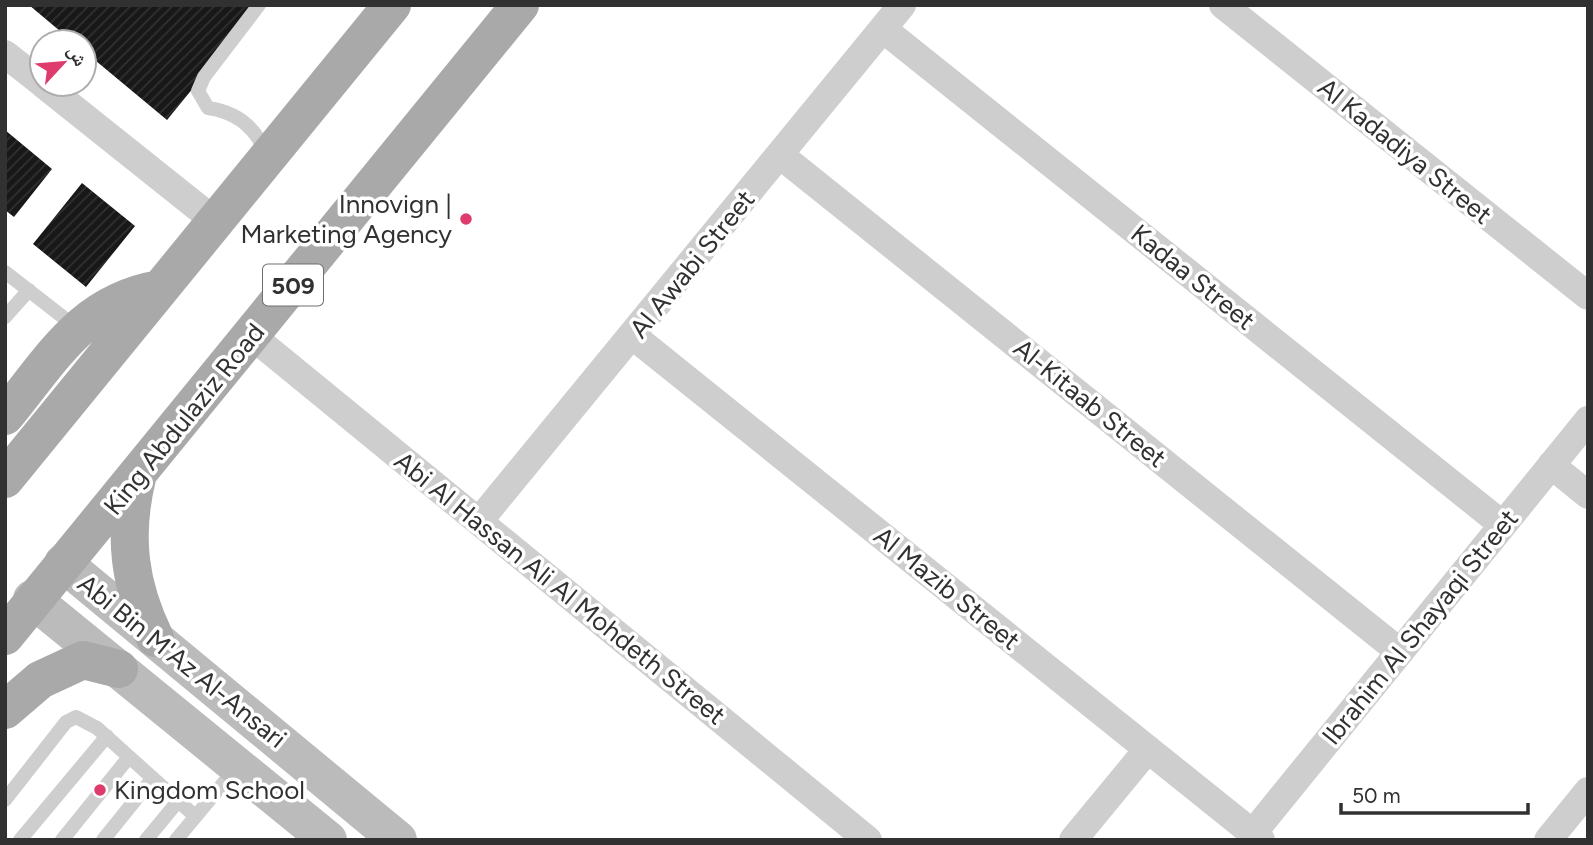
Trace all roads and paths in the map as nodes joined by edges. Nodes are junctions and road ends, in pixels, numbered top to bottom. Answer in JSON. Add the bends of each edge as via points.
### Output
{"nodes":[{"id":1,"x":260,"y":5,"type":"edge"},
{"id":2,"x":392,"y":5,"type":"edge"},
{"id":3,"x":520,"y":5,"type":"edge"},
{"id":4,"x":902,"y":5,"type":"edge"},
{"id":5,"x":1223,"y":5,"type":"edge"},
{"id":6,"x":883,"y":29,"type":"junction"},
{"id":7,"x":5,"y":54,"type":"edge"},
{"id":8,"x":28,"y":72,"type":"edge"},
{"id":9,"x":62,"y":98,"type":"edge"},
{"id":10,"x":780,"y":155,"type":"junction"},
{"id":11,"x":268,"y":158,"type":"junction"},
{"id":12,"x":216,"y":222,"type":"junction"},
{"id":13,"x":5,"y":272,"type":"edge"},
{"id":14,"x":160,"y":289,"type":"junction"},
{"id":15,"x":29,"y":290,"type":"junction"},
{"id":16,"x":1588,"y":296,"type":"edge"},
{"id":17,"x":5,"y":317,"type":"edge"},
{"id":18,"x":77,"y":328,"type":"junction"},
{"id":19,"x":252,"y":336,"type":"junction"},
{"id":20,"x":633,"y":336,"type":"junction"},
{"id":21,"x":5,"y":415,"type":"edge"},
{"id":22,"x":1588,"y":420,"type":"edge"},
{"id":23,"x":1551,"y":465,"type":"junction"},
{"id":24,"x":138,"y":476,"type":"junction"},
{"id":25,"x":5,"y":479,"type":"edge"},
{"id":26,"x":1588,"y":495,"type":"edge"},
{"id":27,"x":479,"y":521,"type":"junction"},
{"id":28,"x":1503,"y":524,"type":"junction"},
{"id":29,"x":63,"y":563,"type":"junction"},
{"id":30,"x":32,"y":599,"type":"junction"},
{"id":31,"x":5,"y":636,"type":"edge"},
{"id":32,"x":155,"y":638,"type":"junction"},
{"id":33,"x":1400,"y":652,"type":"junction"},
{"id":34,"x":119,"y":669,"type":"junction"},
{"id":35,"x":5,"y":710,"type":"edge"},
{"id":36,"x":107,"y":736,"type":"junction"},
{"id":37,"x":1148,"y":749,"type":"junction"},
{"id":38,"x":129,"y":757,"type":"junction"},
{"id":39,"x":238,"y":766,"type":"junction"},
{"id":40,"x":153,"y":778,"type":"junction"},
{"id":41,"x":1588,"y":791,"type":"edge"},
{"id":42,"x":5,"y":800,"type":"edge"},
{"id":43,"x":179,"y":800,"type":"junction"},
{"id":44,"x":195,"y":816,"type":"junction"},
{"id":45,"x":1257,"y":837,"type":"edge"},
{"id":46,"x":20,"y":840,"type":"edge"},
{"id":47,"x":62,"y":840,"type":"edge"},
{"id":48,"x":103,"y":840,"type":"edge"},
{"id":49,"x":145,"y":840,"type":"edge"},
{"id":50,"x":176,"y":840,"type":"edge"},
{"id":51,"x":328,"y":840,"type":"edge"},
{"id":52,"x":398,"y":840,"type":"edge"},
{"id":53,"x":867,"y":840,"type":"edge"},
{"id":54,"x":1073,"y":840,"type":"edge"},
{"id":55,"x":1548,"y":840,"type":"edge"}],
"edges":[{"from":1,"to":11,"type":"lane","via":[[204,77],[198,92],[208,108],[245,122]]},
{"from":2,"to":11,"type":"main road"},
{"from":3,"to":19,"type":"main road","name":"King Abdulaziz Road","number":"509"},
{"from":4,"to":6,"type":"street","name":"Al Awabi Street"},
{"from":5,"to":16,"type":"street","name":"Al Kadadiya Street"},
{"from":6,"to":10,"type":"street","name":"Al Awabi Street"},
{"from":6,"to":28,"type":"street","name":"Kadaa Street"},
{"from":7,"to":8,"type":"street"},
{"from":9,"to":12,"type":"street"},
{"from":10,"to":20,"type":"street","name":"Al Awabi Street"},
{"from":10,"to":33,"type":"street","name":"Al-Kitaab Street"},
{"from":11,"to":12,"type":"main road"},
{"from":12,"to":14,"type":"main road"},
{"from":13,"to":15,"type":"lane"},
{"from":14,"to":18,"type":"main road","via":[[108,305]]},
{"from":14,"to":25,"type":"main road"},
{"from":15,"to":17,"type":"lane"},
{"from":15,"to":18,"type":"lane"},
{"from":18,"to":21,"type":"main road"},
{"from":19,"to":24,"type":"main road","name":"King Abdulaziz Road","number":"509"},
{"from":19,"to":27,"type":"street","name":"Abi Al Hassan Ali Al Mohdeth Street"},
{"from":20,"to":27,"type":"street","name":"Al Awabi Street"},
{"from":20,"to":37,"type":"street","name":"Al Mazib Street"},
{"from":22,"to":23,"type":"street","name":"Ibrahim Al Shayaqi Street"},
{"from":23,"to":26,"type":"street"},
{"from":23,"to":28,"type":"street","name":"Ibrahim Al Shayaqi Street"},
{"from":24,"to":29,"type":"main road","name":"King Abdulaziz Road","number":"509"},
{"from":24,"to":32,"type":"main road","via":[[130,512],[129,559],[143,613]]},
{"from":27,"to":53,"type":"street","name":"Abi Al Hassan Ali Al Mohdeth Street"},
{"from":28,"to":33,"type":"street","name":"Ibrahim Al Shayaqi Street"},
{"from":29,"to":30,"type":"main road","name":"King Abdulaziz Road","number":"509"},
{"from":29,"to":32,"type":"street","name":"Abi Bin M'Az Al-Ansari"},
{"from":30,"to":31,"type":"main road","name":"King Abdulaziz Road","number":"509"},
{"from":30,"to":34,"type":"street"},
{"from":32,"to":52,"type":"street","name":"Abi Bin M'Az Al-Ansari"},
{"from":33,"to":45,"type":"street","name":"Ibrahim Al Shayaqi Street"},
{"from":34,"to":35,"type":"main road","via":[[83,660],[40,680]]},
{"from":34,"to":39,"type":"street"},
{"from":36,"to":38,"type":"lane"},
{"from":36,"to":42,"type":"lane","via":[[87,721],[76,718],[66,722]]},
{"from":36,"to":46,"type":"lane"},
{"from":37,"to":45,"type":"street","name":"Al Mazib Street"},
{"from":37,"to":54,"type":"street"},
{"from":38,"to":40,"type":"lane"},
{"from":38,"to":47,"type":"lane"},
{"from":39,"to":44,"type":"lane"},
{"from":39,"to":51,"type":"street"},
{"from":40,"to":43,"type":"lane"},
{"from":40,"to":48,"type":"lane"},
{"from":41,"to":55,"type":"street"},
{"from":43,"to":44,"type":"lane"},
{"from":43,"to":49,"type":"lane"},
{"from":44,"to":50,"type":"lane"}]}
